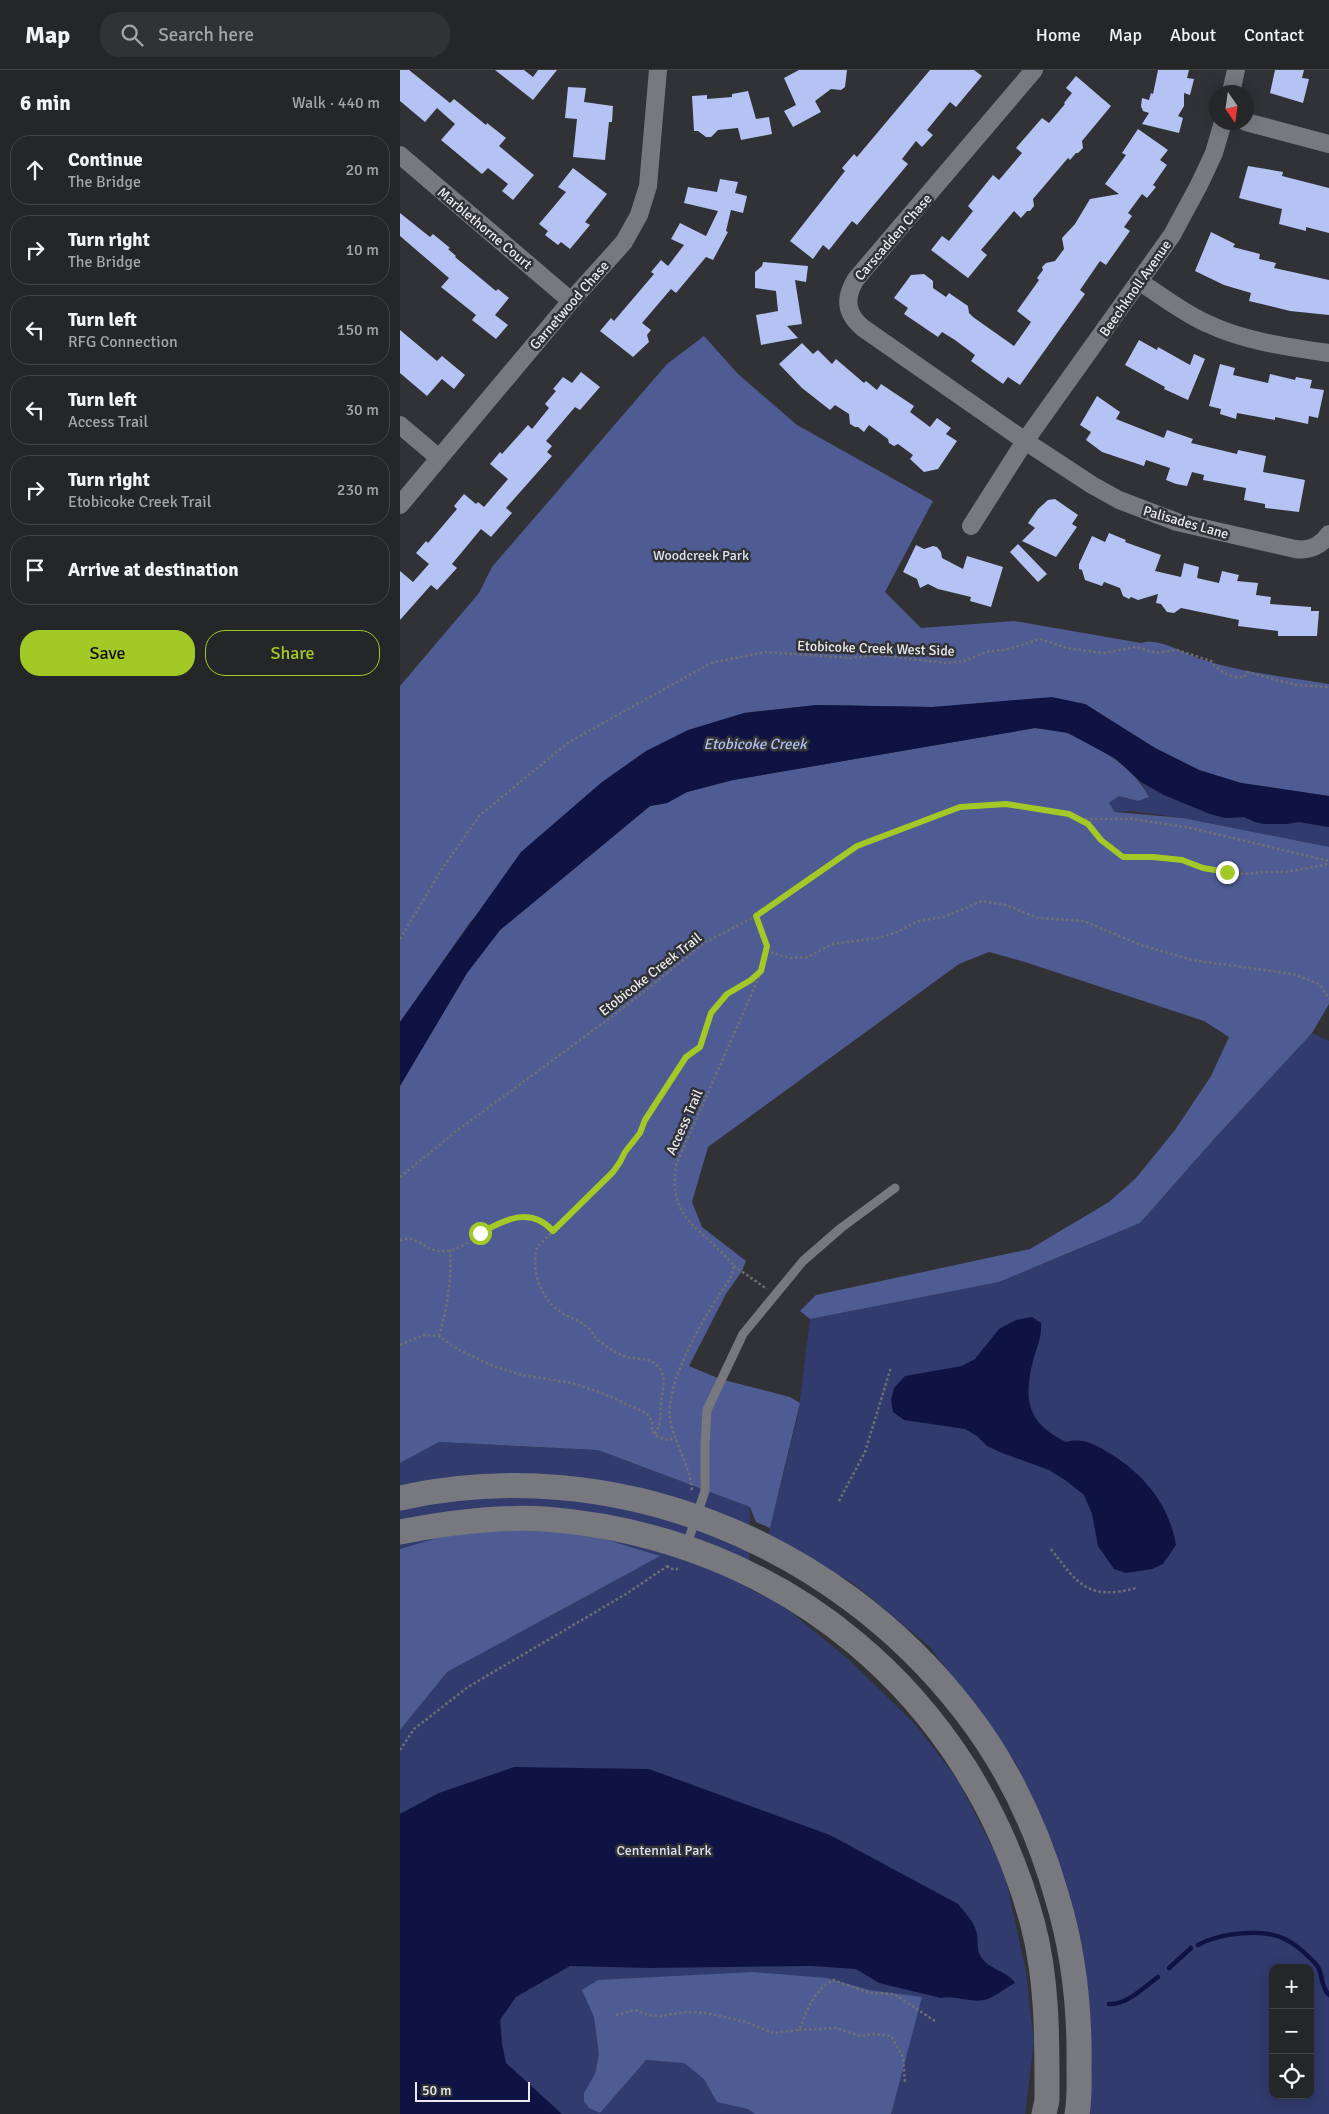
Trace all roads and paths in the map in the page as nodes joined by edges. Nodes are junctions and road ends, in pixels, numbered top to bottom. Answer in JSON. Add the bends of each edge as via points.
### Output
{"nodes":[{"id":1,"x":658,"y":70,"type":"edge"},
{"id":2,"x":1034,"y":70,"type":"edge"},
{"id":3,"x":1236,"y":70,"type":"edge"},
{"id":4,"x":1233,"y":85,"type":"edge"},
{"id":5,"x":1254,"y":124,"type":"edge"},
{"id":6,"x":1221,"y":130,"type":"edge"},
{"id":7,"x":1329,"y":144,"type":"edge"},
{"id":8,"x":400,"y":156,"type":"edge"},
{"id":9,"x":1140,"y":282,"type":"junction"},
{"id":10,"x":571,"y":301,"type":"junction"},
{"id":11,"x":1329,"y":353,"type":"edge"},
{"id":12,"x":400,"y":425,"type":"edge"},
{"id":13,"x":1025,"y":441,"type":"junction"},
{"id":14,"x":439,"y":458,"type":"junction"},
{"id":15,"x":400,"y":504,"type":"edge"},
{"id":16,"x":972,"y":526,"type":"dead end"},
{"id":17,"x":1329,"y":534,"type":"edge"},
{"id":18,"x":1329,"y":687,"type":"edge"},
{"id":19,"x":1079,"y":819,"type":"junction"},
{"id":20,"x":1329,"y":862,"type":"edge"},
{"id":21,"x":756,"y":916,"type":"junction"},
{"id":22,"x":400,"y":939,"type":"edge"},
{"id":23,"x":766,"y":951,"type":"junction"},
{"id":24,"x":761,"y":971,"type":"junction"},
{"id":25,"x":1329,"y":999,"type":"edge"},
{"id":26,"x":400,"y":1177,"type":"edge"},
{"id":27,"x":895,"y":1188,"type":"dead end"},
{"id":28,"x":553,"y":1231,"type":"junction"},
{"id":29,"x":400,"y":1240,"type":"edge"},
{"id":30,"x":450,"y":1250,"type":"junction"},
{"id":31,"x":734,"y":1266,"type":"junction"},
{"id":32,"x":774,"y":1294,"type":"junction"},
{"id":33,"x":439,"y":1336,"type":"junction"},
{"id":34,"x":400,"y":1345,"type":"edge"},
{"id":35,"x":890,"y":1367,"type":"dead end"},
{"id":36,"x":655,"y":1434,"type":"junction"},
{"id":37,"x":676,"y":1438,"type":"junction"},
{"id":38,"x":400,"y":1498,"type":"edge"},
{"id":39,"x":839,"y":1501,"type":"dead end"},
{"id":40,"x":696,"y":1516,"type":"junction"},
{"id":41,"x":400,"y":1532,"type":"edge"},
{"id":42,"x":1051,"y":1549,"type":"dead end"},
{"id":43,"x":685,"y":1557,"type":"junction"},
{"id":44,"x":668,"y":1566,"type":"junction"},
{"id":45,"x":1136,"y":1588,"type":"dead end"},
{"id":46,"x":400,"y":1748,"type":"edge"},
{"id":47,"x":616,"y":2015,"type":"dead end"},
{"id":48,"x":935,"y":2021,"type":"dead end"},
{"id":49,"x":799,"y":2030,"type":"junction"},
{"id":50,"x":905,"y":2084,"type":"dead end"},
{"id":51,"x":1044,"y":2114,"type":"edge"},
{"id":52,"x":1077,"y":2114,"type":"edge"}],
"edges":[{"from":1,"to":10,"type":"street","name":"Garnetwood Chase","via":[[648,186],[639,215],[624,242]]},
{"from":2,"to":13,"type":"street","name":"Carscadden Chase","via":[[856,279],[848,299],[850,313],[863,328]]},
{"from":3,"to":4,"type":"street"},
{"from":5,"to":7,"type":"street"},
{"from":6,"to":9,"type":"street","name":"Beechknoll Avenue","via":[[1214,153],[1188,210]]},
{"from":8,"to":10,"type":"street","name":"Marblethorne Court"},
{"from":9,"to":11,"type":"street","via":[[1186,313],[1218,329],[1307,351]]},
{"from":9,"to":13,"type":"street","name":"Beechknoll Avenue"},
{"from":10,"to":14,"type":"street","name":"Garnetwood Chase"},
{"from":12,"to":14,"type":"street"},
{"from":13,"to":16,"type":"street","name":"Beechknoll Avenue"},
{"from":13,"to":17,"type":"street","name":"Palisades Lane","via":[[1106,492],[1177,522],[1302,550],[1315,547]]},
{"from":14,"to":15,"type":"street","name":"Garnetwood Chase"},
{"from":18,"to":22,"type":"path","name":"Etobicoke Creek West Side","via":[[1296,685],[1248,672],[1238,678],[1215,668],[1211,661],[1177,650],[1156,653],[1136,647],[1104,653],[1040,640],[947,663],[876,655],[851,658],[765,652],[711,663],[569,742],[480,815],[442,869]]},
{"from":19,"to":20,"type":"path","via":[[1133,819],[1191,828]]},
{"from":19,"to":20,"type":"path","name":"Etobicoke Creek Trail","via":[[1123,857],[1182,860],[1203,868],[1245,874],[1286,872]]},
{"from":19,"to":21,"type":"path","name":"Etobicoke Creek Trail","via":[[1069,814],[1006,804],[960,807],[857,846]]},
{"from":21,"to":23,"type":"path","name":"Access Trail","via":[[763,931]]},
{"from":21,"to":26,"type":"path","name":"Etobicoke Creek Trail","via":[[706,942]]},
{"from":23,"to":24,"type":"path","name":"Access Trail"},
{"from":23,"to":25,"type":"path","via":[[790,958],[808,956],[832,944],[895,933],[918,921],[944,917],[982,901],[1006,905],[1038,918],[1084,921],[1141,945],[1192,960],[1293,974],[1318,984]]},
{"from":24,"to":28,"type":"path","via":[[727,994],[711,1013],[700,1047],[686,1057],[613,1172]]},
{"from":24,"to":31,"type":"path","name":"Access Trail","via":[[676,1165],[674,1183],[681,1211]]},
{"from":27,"to":32,"type":"lane","via":[[802,1261]]},
{"from":28,"to":30,"type":"path","via":[[544,1221],[526,1216],[505,1220],[460,1248]]},
{"from":28,"to":36,"type":"path","via":[[538,1246],[534,1258],[540,1286],[561,1312],[585,1325],[611,1350],[658,1366],[665,1388],[660,1427]]},
{"from":29,"to":30,"type":"path","via":[[411,1239],[428,1249]]},
{"from":30,"to":33,"type":"path","via":[[445,1316]]},
{"from":31,"to":32,"type":"path","name":"Access Trail"},
{"from":31,"to":37,"type":"path","via":[[680,1368],[669,1415]]},
{"from":32,"to":40,"type":"lane","via":[[743,1334],[707,1410],[705,1491]]},
{"from":33,"to":34,"type":"path","via":[[424,1335]]},
{"from":33,"to":36,"type":"path","via":[[492,1366],[572,1383],[602,1393],[646,1413],[652,1420]]},
{"from":35,"to":39,"type":"path","via":[[865,1452]]},
{"from":36,"to":37,"type":"path","via":[[668,1440]]},
{"from":37,"to":40,"type":"path","via":[[690,1473]]},
{"from":38,"to":40,"type":"street","via":[[450,1489],[549,1487],[627,1498]]},
{"from":40,"to":43,"type":"lane"},
{"from":40,"to":52,"type":"street","via":[[755,1539],[791,1559],[874,1616],[906,1644],[944,1685],[992,1750],[1038,1838],[1066,1926],[1075,1971],[1080,2035]]},
{"from":41,"to":43,"type":"street","via":[[452,1522],[542,1519],[623,1530]]},
{"from":42,"to":45,"type":"path","via":[[1074,1580],[1092,1591],[1120,1592]]},
{"from":43,"to":44,"type":"path"},
{"from":43,"to":44,"type":"path","via":[[676,1569]]},
{"from":43,"to":51,"type":"street","via":[[726,1562],[812,1610],[885,1669],[920,1705],[965,1767],[994,1818],[1033,1927],[1046,2008],[1047,2100]]},
{"from":44,"to":46,"type":"path","via":[[468,1687],[414,1729]]},
{"from":47,"to":49,"type":"path","via":[[635,2010],[660,2016],[707,2013],[746,2022],[773,2033]]},
{"from":48,"to":49,"type":"path","via":[[894,1994],[870,1993],[833,1980],[812,1998]]},
{"from":49,"to":50,"type":"path","via":[[836,2028],[860,2036],[891,2036],[902,2057]]}]}
